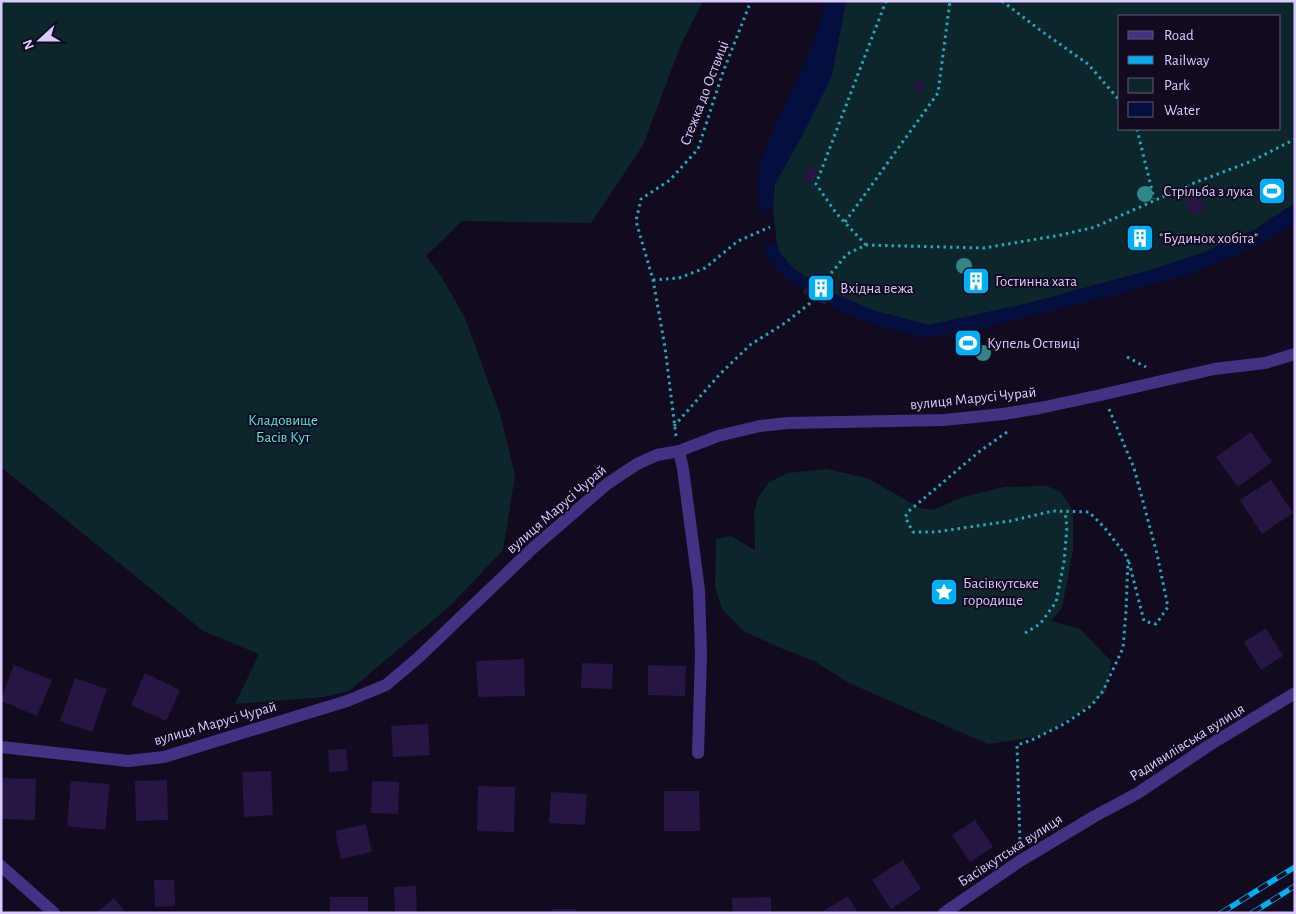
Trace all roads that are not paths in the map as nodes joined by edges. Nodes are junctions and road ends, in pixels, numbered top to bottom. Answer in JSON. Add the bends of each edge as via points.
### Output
{"nodes":[{"id":1,"x":1295,"y":354,"type":"edge"},
{"id":2,"x":679,"y":451,"type":"junction"},
{"id":3,"x":1295,"y":693,"type":"edge"},
{"id":4,"x":1,"y":747,"type":"edge"},
{"id":5,"x":698,"y":753,"type":"dead end"},
{"id":6,"x":1095,"y":816,"type":"joint"},
{"id":7,"x":1,"y":866,"type":"edge"},
{"id":8,"x":54,"y":913,"type":"edge"},
{"id":9,"x":944,"y":913,"type":"edge"}],
"edges":[{"from":1,"to":2,"type":"street","name":"вулиця Марусі Чурай","via":[[1265,363],[1214,369],[1003,414],[944,420],[760,426],[718,436]]},
{"from":2,"to":4,"type":"street","name":"вулиця Марусі Чурай","via":[[657,455],[637,464],[607,484],[386,685],[346,701],[164,756],[128,761]]},
{"from":2,"to":5,"type":"street","via":[[699,590]]},
{"from":3,"to":6,"type":"street","name":"Радивилівська вулиця","via":[[1138,793]]},
{"from":6,"to":9,"type":"street","name":"Басівкутська вулиця","via":[[1020,861]]},
{"from":7,"to":8,"type":"street"}]}
